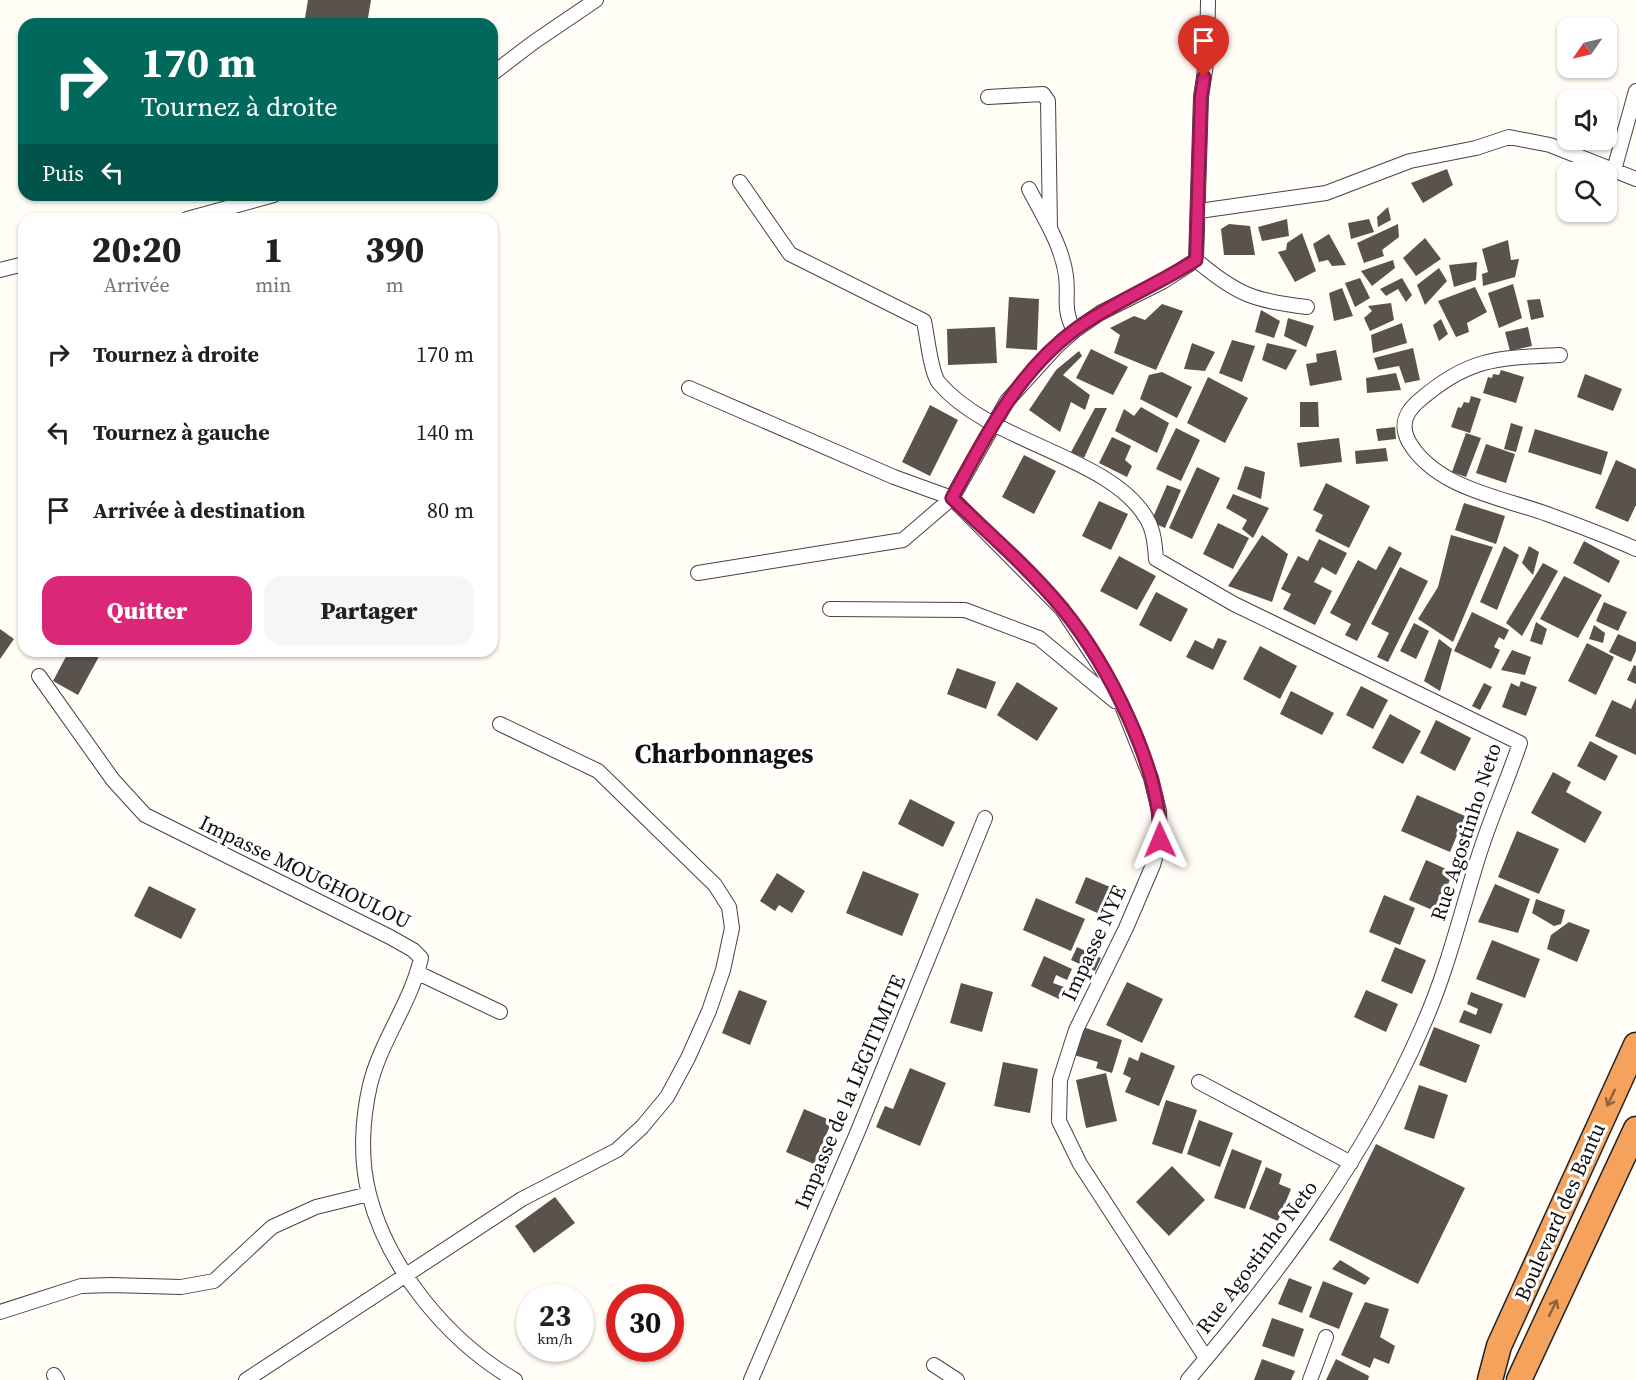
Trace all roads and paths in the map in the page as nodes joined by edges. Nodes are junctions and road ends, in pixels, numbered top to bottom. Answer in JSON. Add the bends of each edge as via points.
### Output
{"nodes":[{"id":1,"x":596,"y":0,"type":"edge"},
{"id":2,"x":1209,"y":0,"type":"edge"},
{"id":3,"x":498,"y":70,"type":"edge"},
{"id":4,"x":1636,"y":91,"type":"edge"},
{"id":5,"x":988,"y":97,"type":"dead end"},
{"id":6,"x":1594,"y":162,"type":"edge"},
{"id":7,"x":1616,"y":162,"type":"edge"},
{"id":8,"x":1617,"y":171,"type":"edge"},
{"id":9,"x":1636,"y":179,"type":"edge"},
{"id":10,"x":740,"y":182,"type":"dead end"},
{"id":11,"x":1029,"y":189,"type":"dead end"},
{"id":12,"x":252,"y":201,"type":"edge"},
{"id":13,"x":1199,"y":211,"type":"junction"},
{"id":14,"x":209,"y":213,"type":"edge"},
{"id":15,"x":1050,"y":228,"type":"junction"},
{"id":16,"x":1196,"y":260,"type":"junction"},
{"id":17,"x":18,"y":266,"type":"edge"},
{"id":18,"x":0,"y":270,"type":"edge"},
{"id":19,"x":1307,"y":307,"type":"dead end"},
{"id":20,"x":1074,"y":330,"type":"junction"},
{"id":21,"x":1560,"y":355,"type":"dead end"},
{"id":22,"x":689,"y":388,"type":"dead end"},
{"id":23,"x":992,"y":424,"type":"junction"},
{"id":24,"x":952,"y":498,"type":"junction"},
{"id":25,"x":1636,"y":549,"type":"edge"},
{"id":26,"x":698,"y":573,"type":"dead end"},
{"id":27,"x":830,"y":609,"type":"dead end"},
{"id":28,"x":39,"y":676,"type":"dead end"},
{"id":29,"x":1122,"y":708,"type":"junction"},
{"id":30,"x":500,"y":724,"type":"dead end"},
{"id":31,"x":985,"y":818,"type":"dead end"},
{"id":32,"x":418,"y":973,"type":"junction"},
{"id":33,"x":500,"y":1012,"type":"dead end"},
{"id":34,"x":1636,"y":1045,"type":"edge"},
{"id":35,"x":1199,"y":1082,"type":"dead end"},
{"id":36,"x":1636,"y":1129,"type":"edge"},
{"id":37,"x":1351,"y":1163,"type":"junction"},
{"id":38,"x":369,"y":1194,"type":"junction"},
{"id":39,"x":406,"y":1273,"type":"junction"},
{"id":40,"x":0,"y":1312,"type":"edge"},
{"id":41,"x":1539,"y":1335,"type":"junction"},
{"id":42,"x":1326,"y":1337,"type":"dead end"},
{"id":43,"x":1499,"y":1346,"type":"junction"},
{"id":44,"x":1206,"y":1358,"type":"junction"},
{"id":45,"x":934,"y":1365,"type":"dead end"},
{"id":46,"x":246,"y":1380,"type":"edge"},
{"id":47,"x":515,"y":1380,"type":"edge"},
{"id":48,"x":751,"y":1380,"type":"edge"},
{"id":49,"x":957,"y":1380,"type":"edge"},
{"id":50,"x":1188,"y":1380,"type":"edge"},
{"id":51,"x":1310,"y":1380,"type":"edge"},
{"id":52,"x":1475,"y":1380,"type":"edge"},
{"id":53,"x":1490,"y":1380,"type":"edge"},
{"id":54,"x":1519,"y":1380,"type":"edge"},
{"id":55,"x":1528,"y":1380,"type":"edge"}],
"edges":[{"from":1,"to":3,"type":"street"},
{"from":2,"to":13,"type":"street","via":[[1201,97]]},
{"from":4,"to":7,"type":"street"},
{"from":5,"to":15,"type":"street","via":[[1043,94],[1048,102]]},
{"from":6,"to":13,"type":"street","via":[[1550,145],[1509,137],[1410,161],[1326,193]]},
{"from":8,"to":9,"type":"street"},
{"from":10,"to":23,"type":"street","via":[[790,254],[924,321],[937,381]]},
{"from":11,"to":15,"type":"street"},
{"from":12,"to":14,"type":"street"},
{"from":13,"to":16,"type":"street"},
{"from":15,"to":20,"type":"street","via":[[1066,275],[1065,312]]},
{"from":16,"to":19,"type":"street","via":[[1224,285],[1265,302]]},
{"from":16,"to":20,"type":"street"},
{"from":17,"to":18,"type":"street"},
{"from":20,"to":23,"type":"street","via":[[1022,383]]},
{"from":21,"to":25,"type":"street","via":[[1489,360],[1456,372],[1409,410],[1404,423],[1406,435],[1416,454],[1447,478]]},
{"from":22,"to":24,"type":"street","via":[[894,477]]},
{"from":23,"to":24,"type":"street"},
{"from":23,"to":37,"type":"street","name":"Rue Agostinho Neto","via":[[1108,480],[1148,520],[1156,559],[1175,572],[1275,625],[1520,743],[1422,1028]]},
{"from":24,"to":26,"type":"street","via":[[903,540]]},
{"from":24,"to":29,"type":"street","name":"Impasse NYE","via":[[1062,609]]},
{"from":27,"to":29,"type":"street","via":[[926,608],[965,610],[985,616],[1039,638]]},
{"from":28,"to":32,"type":"street","name":"Impasse MOUGHOULOU","via":[[113,780],[145,815],[413,950],[421,958]]},
{"from":29,"to":44,"type":"street","name":"Impasse NYE","via":[[1151,778],[1160,811],[1160,840],[1131,917],[1076,1030],[1060,1080],[1059,1121],[1080,1164]]},
{"from":30,"to":39,"type":"street","via":[[597,771],[715,885],[729,907],[732,928],[709,1011],[688,1058],[667,1097],[642,1127],[616,1150],[522,1199]]},
{"from":31,"to":48,"type":"street","name":"Impasse de la LEGITIMITE","via":[[858,1131]]},
{"from":32,"to":33,"type":"street"},
{"from":32,"to":38,"type":"street","via":[[370,1085],[364,1155]]},
{"from":34,"to":43,"type":"highway","name":"Boulevard des Bantu","one_way":true},
{"from":35,"to":37,"type":"street"},
{"from":41,"to":36,"type":"highway","name":"Boulevard des Bantu","one_way":true},
{"from":37,"to":44,"type":"street","name":"Rue Agostinho Neto","via":[[1253,1304]]},
{"from":38,"to":39,"type":"street","via":[[386,1239]]},
{"from":38,"to":40,"type":"street","via":[[316,1207],[272,1227],[214,1281],[181,1287],[81,1286]]},
{"from":39,"to":46,"type":"street"},
{"from":39,"to":47,"type":"street","via":[[464,1344]]},
{"from":41,"to":54,"type":"highway","name":"Boulevard des Bantu"},
{"from":41,"to":55,"type":"highway"},
{"from":42,"to":51,"type":"street"},
{"from":43,"to":52,"type":"highway","via":[[1482,1363]]},
{"from":43,"to":53,"type":"highway","name":"Boulevard des Bantu"},
{"from":44,"to":50,"type":"street","name":"Rue Agostinho Neto"},
{"from":45,"to":49,"type":"street"}]}
